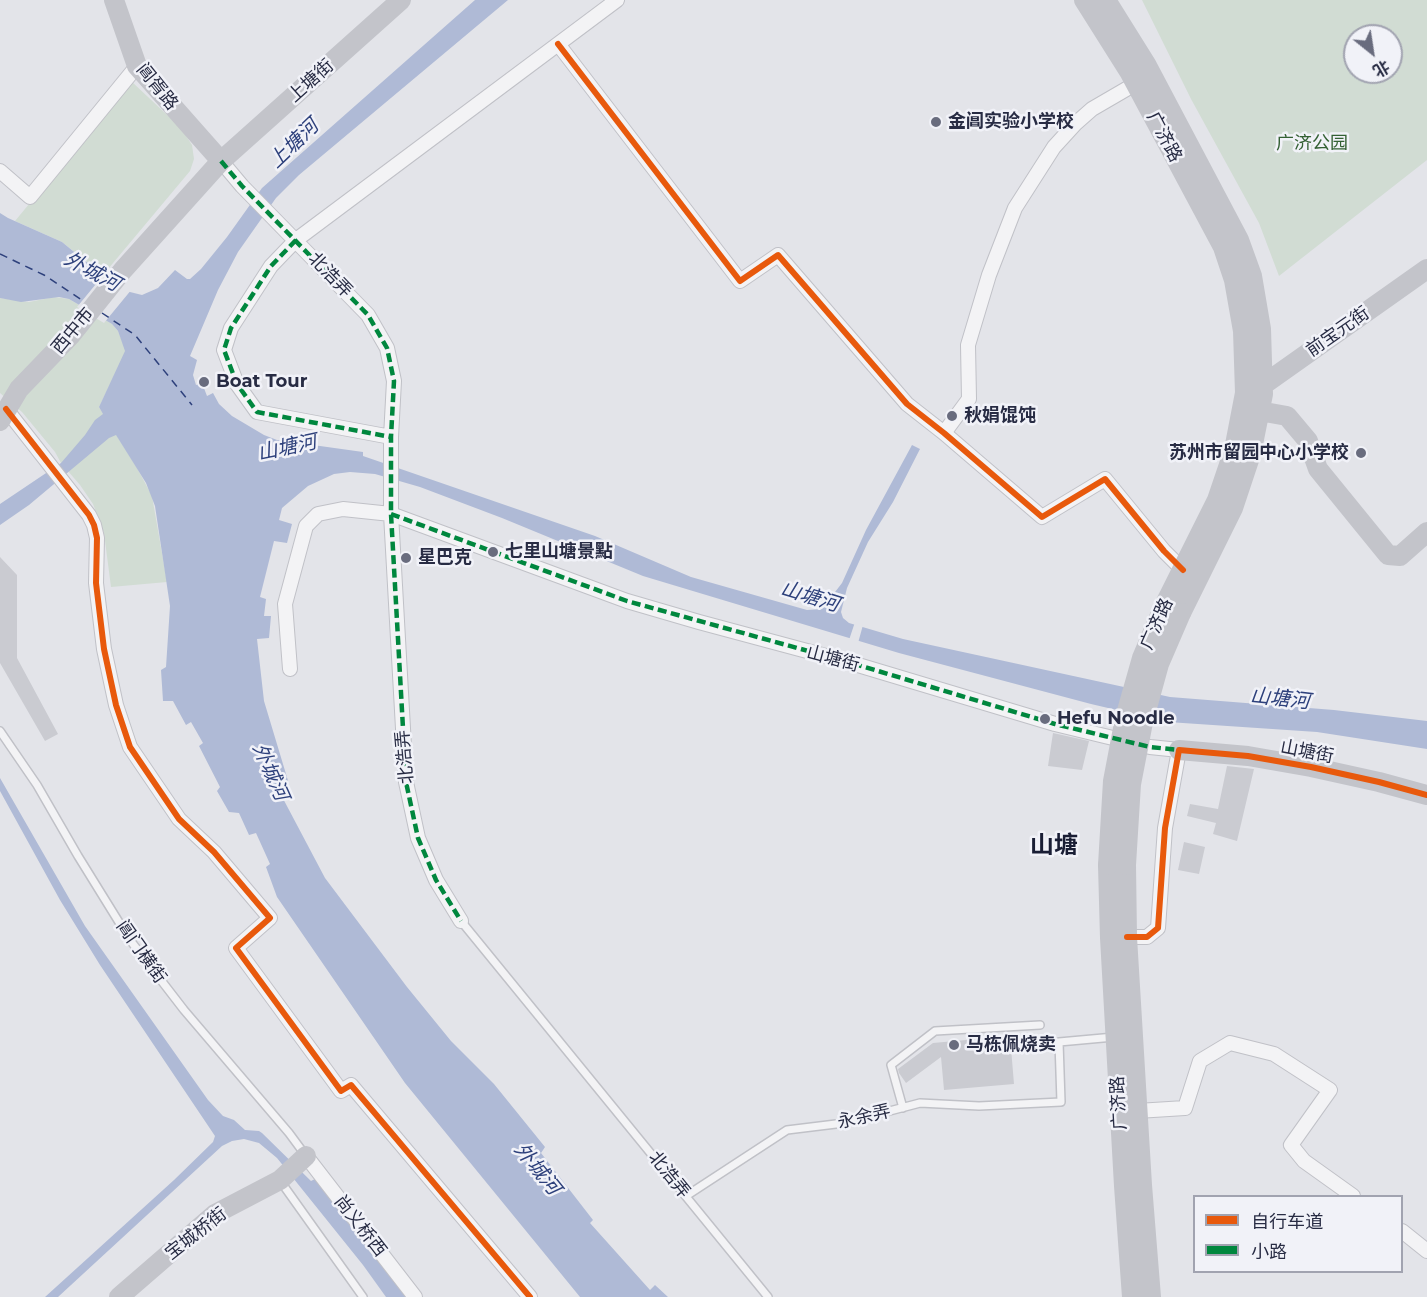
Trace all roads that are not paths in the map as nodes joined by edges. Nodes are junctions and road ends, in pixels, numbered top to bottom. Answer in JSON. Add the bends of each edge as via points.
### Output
{"nodes":[{"id":1,"x":114,"y":0,"type":"edge"},
{"id":2,"x":401,"y":0,"type":"edge"},
{"id":3,"x":617,"y":0,"type":"edge"},
{"id":4,"x":1084,"y":0,"type":"edge"},
{"id":5,"x":1106,"y":0,"type":"edge"},
{"id":6,"x":558,"y":44,"type":"junction"},
{"id":7,"x":137,"y":66,"type":"junction"},
{"id":8,"x":1136,"y":84,"type":"junction"},
{"id":9,"x":221,"y":161,"type":"junction"},
{"id":10,"x":0,"y":171,"type":"edge"},
{"id":11,"x":296,"y":240,"type":"junction"},
{"id":12,"x":1427,"y":269,"type":"edge"},
{"id":13,"x":1254,"y":385,"type":"junction"},
{"id":14,"x":1251,"y":409,"type":"junction"},
{"id":15,"x":3,"y":415,"type":"edge"},
{"id":16,"x":944,"y":433,"type":"junction"},
{"id":17,"x":391,"y":437,"type":"junction"},
{"id":18,"x":391,"y":514,"type":"junction"},
{"id":19,"x":1427,"y":532,"type":"edge"},
{"id":20,"x":1183,"y":570,"type":"junction"},
{"id":21,"x":1173,"y":610,"type":"junction"},
{"id":22,"x":290,"y":669,"type":"dead end"},
{"id":23,"x":0,"y":731,"type":"edge"},
{"id":24,"x":1179,"y":750,"type":"junction"},
{"id":25,"x":1427,"y":795,"type":"edge"},
{"id":26,"x":1117,"y":865,"type":"junction"},
{"id":27,"x":461,"y":921,"type":"joint"},
{"id":28,"x":1127,"y":937,"type":"junction"},
{"id":29,"x":1040,"y":1025,"type":"dead end"},
{"id":30,"x":1115,"y":1037,"type":"junction"},
{"id":31,"x":903,"y":1107,"type":"junction"},
{"id":32,"x":1137,"y":1111,"type":"junction"},
{"id":33,"x":292,"y":1168,"type":"junction"},
{"id":34,"x":1350,"y":1195,"type":"edge"},
{"id":35,"x":686,"y":1196,"type":"junction"},
{"id":36,"x":1403,"y":1233,"type":"edge"},
{"id":37,"x":1427,"y":1251,"type":"edge"},
{"id":38,"x":119,"y":1297,"type":"edge"},
{"id":39,"x":363,"y":1297,"type":"edge"},
{"id":40,"x":415,"y":1297,"type":"edge"},
{"id":41,"x":530,"y":1297,"type":"edge"},
{"id":42,"x":768,"y":1297,"type":"edge"},
{"id":43,"x":1132,"y":1297,"type":"edge"},
{"id":44,"x":1151,"y":1297,"type":"edge"}],
"edges":[{"from":1,"to":7,"type":"main road","name":"阊胥路"},
{"from":2,"to":9,"type":"main road","name":"上塘街"},
{"from":3,"to":6,"type":"street"},
{"from":4,"to":8,"type":"main road","name":"广济路"},
{"from":5,"to":13,"type":"main road","name":"广济路","via":[[1146,64],[1243,248],[1258,308],[1263,349]]},
{"from":6,"to":11,"type":"street"},
{"from":6,"to":16,"type":"street","via":[[740,281],[778,255],[907,404]]},
{"from":7,"to":9,"type":"main road","name":"阊胥路"},
{"from":7,"to":10,"type":"street","via":[[30,197]]},
{"from":8,"to":13,"type":"main road","name":"广济路","via":[[1229,264]]},
{"from":8,"to":16,"type":"street","via":[[1092,109],[1075,124],[1054,147],[1015,208],[968,345],[969,399]]},
{"from":9,"to":11,"type":"street","name":"北浩弄"},
{"from":9,"to":15,"type":"main road","name":"西中市","via":[[123,270],[71,335],[19,389]]},
{"from":11,"to":17,"type":"street","name":"北浩弄","via":[[368,315],[387,348],[394,381]]},
{"from":11,"to":17,"type":"street","via":[[271,266],[231,328],[224,350],[237,384],[257,412]]},
{"from":12,"to":13,"type":"main road","name":"前宝元街"},
{"from":13,"to":14,"type":"main road","name":"广济路"},
{"from":14,"to":19,"type":"main road","via":[[1287,416],[1308,441],[1318,469],[1388,555],[1400,556]]},
{"from":14,"to":20,"type":"main road","name":"广济路","via":[[1219,494]]},
{"from":14,"to":21,"type":"main road","name":"广济路","via":[[1251,454],[1236,501]]},
{"from":15,"to":41,"type":"street","via":[[49,462],[94,525],[104,649],[130,747],[179,819],[214,852],[270,918],[236,948],[341,1091],[351,1085]]},
{"from":16,"to":20,"type":"street","via":[[1042,518],[1105,479]]},
{"from":17,"to":18,"type":"street","name":"北浩弄"},
{"from":18,"to":22,"type":"street","name":"山塘街","via":[[343,509],[318,514],[306,526],[285,604]]},
{"from":18,"to":24,"type":"street","name":"山塘街","via":[[627,601],[1055,724],[1150,747]]},
{"from":18,"to":27,"type":"street","name":"北浩弄","via":[[406,782],[418,838],[436,880]]},
{"from":20,"to":21,"type":"main road","name":"广济路"},
{"from":21,"to":26,"type":"main road","name":"广济路","bridge":true,"via":[[1142,658],[1125,718],[1111,801]]},
{"from":23,"to":33,"type":"lane","name":"阊门横街","via":[[130,940],[289,1133]]},
{"from":24,"to":25,"type":"main road","name":"山塘街","via":[[1311,767]]},
{"from":24,"to":28,"type":"street","via":[[1165,828],[1158,928],[1147,937]]},
{"from":26,"to":28,"type":"main road","name":"广济路"},
{"from":26,"to":30,"type":"main road","name":"广济路"},
{"from":27,"to":35,"type":"lane","name":"北浩弄"},
{"from":28,"to":32,"type":"main road","name":"广济路"},
{"from":29,"to":31,"type":"lane","via":[[936,1031],[891,1065]]},
{"from":30,"to":31,"type":"lane","name":"永余弄","via":[[1059,1042],[1061,1102],[980,1106],[920,1103]]},
{"from":30,"to":43,"type":"main road","name":"广济路"},
{"from":31,"to":35,"type":"lane","name":"永余弄","via":[[844,1123],[787,1130]]},
{"from":32,"to":34,"type":"street","via":[[1185,1108],[1200,1061],[1230,1043],[1274,1054],[1330,1090],[1291,1145],[1304,1161]]},
{"from":32,"to":44,"type":"main road","name":"广济路"},
{"from":33,"to":38,"type":"main road","name":"宝城桥街","via":[[214,1214]]},
{"from":33,"to":39,"type":"lane","name":"阊门横街"},
{"from":33,"to":40,"type":"street","name":"尚义桥西"},
{"from":35,"to":42,"type":"lane","name":"北浩弄"},
{"from":36,"to":37,"type":"street"}]}
